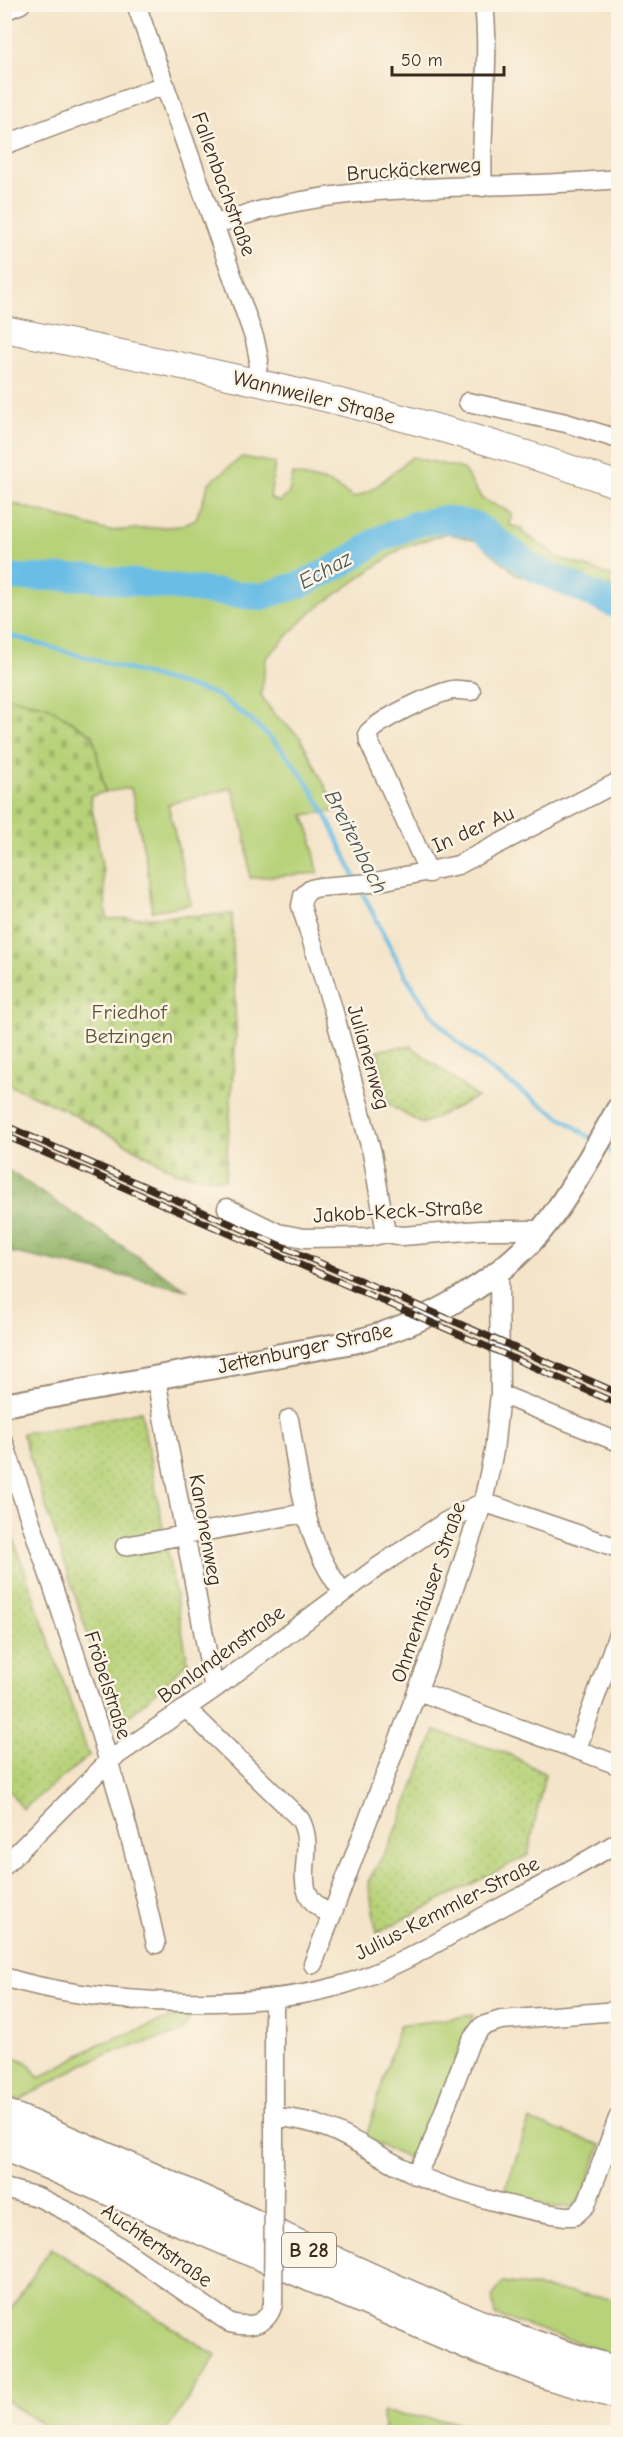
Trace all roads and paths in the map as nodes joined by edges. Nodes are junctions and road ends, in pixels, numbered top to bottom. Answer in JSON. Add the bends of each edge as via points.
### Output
{"nodes":[{"id":1,"x":21,"y":4,"type":"edge"},
{"id":2,"x":136,"y":4,"type":"edge"},
{"id":3,"x":484,"y":4,"type":"edge"},
{"id":4,"x":4,"y":11,"type":"edge"},
{"id":5,"x":164,"y":85,"type":"junction"},
{"id":6,"x":4,"y":145,"type":"edge"},
{"id":7,"x":618,"y":179,"type":"edge"},
{"id":8,"x":483,"y":187,"type":"junction"},
{"id":9,"x":215,"y":225,"type":"junction"},
{"id":10,"x":4,"y":329,"type":"edge"},
{"id":11,"x":255,"y":381,"type":"junction"},
{"id":12,"x":468,"y":402,"type":"dead end"},
{"id":13,"x":618,"y":439,"type":"edge"},
{"id":14,"x":618,"y":485,"type":"edge"},
{"id":15,"x":471,"y":691,"type":"dead end"},
{"id":16,"x":618,"y":782,"type":"edge"},
{"id":17,"x":429,"y":873,"type":"junction"},
{"id":18,"x":303,"y":896,"type":"joint"},
{"id":19,"x":618,"y":1109,"type":"edge"},
{"id":20,"x":227,"y":1208,"type":"dead end"},
{"id":21,"x":541,"y":1230,"type":"junction"},
{"id":22,"x":386,"y":1233,"type":"junction"},
{"id":23,"x":499,"y":1270,"type":"junction"},
{"id":24,"x":156,"y":1379,"type":"junction"},
{"id":25,"x":500,"y":1394,"type":"junction"},
{"id":26,"x":4,"y":1405,"type":"edge"},
{"id":27,"x":289,"y":1419,"type":"dead end"},
{"id":28,"x":618,"y":1442,"type":"edge"},
{"id":29,"x":4,"y":1443,"type":"edge"},
{"id":30,"x":483,"y":1502,"type":"junction"},
{"id":31,"x":305,"y":1513,"type":"junction"},
{"id":32,"x":184,"y":1536,"type":"junction"},
{"id":33,"x":125,"y":1546,"type":"dead end"},
{"id":34,"x":618,"y":1548,"type":"edge"},
{"id":35,"x":343,"y":1592,"type":"junction"},
{"id":36,"x":618,"y":1634,"type":"edge"},
{"id":37,"x":214,"y":1689,"type":"junction"},
{"id":38,"x":418,"y":1691,"type":"junction"},
{"id":39,"x":187,"y":1709,"type":"junction"},
{"id":40,"x":577,"y":1749,"type":"junction"},
{"id":41,"x":110,"y":1761,"type":"junction"},
{"id":42,"x":618,"y":1766,"type":"edge"},
{"id":43,"x":618,"y":1842,"type":"edge"},
{"id":44,"x":6,"y":1859,"type":"edge"},
{"id":45,"x":332,"y":1915,"type":"junction"},
{"id":46,"x":156,"y":1944,"type":"dead end"},
{"id":47,"x":313,"y":1964,"type":"dead end"},
{"id":48,"x":4,"y":1977,"type":"edge"},
{"id":49,"x":274,"y":1998,"type":"junction"},
{"id":50,"x":618,"y":2012,"type":"edge"},
{"id":51,"x":4,"y":2114,"type":"edge"},
{"id":52,"x":276,"y":2117,"type":"junction"},
{"id":53,"x":618,"y":2118,"type":"edge"},
{"id":54,"x":4,"y":2145,"type":"edge"},
{"id":55,"x":416,"y":2175,"type":"junction"},
{"id":56,"x":4,"y":2188,"type":"edge"},
{"id":57,"x":618,"y":2372,"type":"edge"},
{"id":58,"x":618,"y":2394,"type":"edge"}],
"edges":[{"from":1,"to":4,"type":"street"},
{"from":2,"to":5,"type":"street","name":"Fallenbachstraße"},
{"from":3,"to":8,"type":"street","via":[[488,55]]},
{"from":5,"to":6,"type":"street"},
{"from":5,"to":9,"type":"street","name":"Fallenbachstraße"},
{"from":7,"to":8,"type":"street","name":"Bruckäckerweg"},
{"from":8,"to":9,"type":"street","name":"Bruckäckerweg","via":[[383,192],[298,202]]},
{"from":9,"to":11,"type":"street","name":"Fallenbachstraße","via":[[257,346]]},
{"from":10,"to":11,"type":"main road","name":"Wannweiler Straße"},
{"from":11,"to":14,"type":"main road","name":"Wannweiler Straße","via":[[497,446]]},
{"from":12,"to":13,"type":"street","via":[[566,423]]},
{"from":15,"to":17,"type":"street","via":[[456,689],[442,693],[382,722],[368,733]]},
{"from":16,"to":17,"type":"street","name":"In der Au","via":[[458,865]]},
{"from":17,"to":18,"type":"street","name":"In der Au","via":[[371,884],[311,889]]},
{"from":18,"to":22,"type":"street","name":"Julianenweg","via":[[301,906],[372,1153]]},
{"from":19,"to":21,"type":"street","name":"Jettenburger Straße"},
{"from":20,"to":22,"type":"street","name":"Jakob-Keck-Straße","via":[[293,1237],[350,1238]]},
{"from":21,"to":22,"type":"street","name":"Jakob-Keck-Straße","via":[[402,1236]]},
{"from":21,"to":23,"type":"street","name":"Jettenburger Straße"},
{"from":23,"to":24,"type":"street","name":"Jettenburger Straße","via":[[443,1306],[386,1334]]},
{"from":23,"to":25,"type":"street","name":"Ohmenhäuser Straße"},
{"from":24,"to":26,"type":"street","name":"Jettenburger Straße"},
{"from":24,"to":32,"type":"street","name":"Kanonenweg"},
{"from":25,"to":28,"type":"street"},
{"from":25,"to":30,"type":"street","name":"Ohmenhäuser Straße"},
{"from":27,"to":31,"type":"street"},
{"from":29,"to":41,"type":"street","name":"Fröbelstraße"},
{"from":30,"to":34,"type":"street"},
{"from":30,"to":35,"type":"street","name":"Bonlandenstraße","via":[[445,1522]]},
{"from":30,"to":38,"type":"street","name":"Ohmenhäuser Straße"},
{"from":31,"to":32,"type":"street"},
{"from":31,"to":35,"type":"street","via":[[316,1551]]},
{"from":32,"to":33,"type":"street"},
{"from":32,"to":37,"type":"street","name":"Kanonenweg"},
{"from":35,"to":37,"type":"street","name":"Bonlandenstraße"},
{"from":36,"to":40,"type":"street"},
{"from":37,"to":39,"type":"street","name":"Bonlandenstraße"},
{"from":38,"to":40,"type":"street"},
{"from":38,"to":45,"type":"street","name":"Ohmenhäuser Straße"},
{"from":39,"to":41,"type":"street","name":"Bonlandenstraße"},
{"from":39,"to":45,"type":"street","via":[[300,1819],[307,1831],[307,1894],[311,1902]]},
{"from":40,"to":42,"type":"street"},
{"from":41,"to":44,"type":"street","name":"Bonlandenstraße"},
{"from":41,"to":46,"type":"street","name":"Fröbelstraße"},
{"from":43,"to":49,"type":"street","name":"Julius-Kemmler-Straße","via":[[390,1966],[330,1989]]},
{"from":45,"to":47,"type":"street","name":"Ohmenhäuser Straße"},
{"from":48,"to":49,"type":"street","name":"Julius-Kemmler-Straße","via":[[113,1998]]},
{"from":49,"to":52,"type":"street"},
{"from":50,"to":55,"type":"street","via":[[501,2020],[482,2026],[470,2042],[429,2151]]},
{"from":51,"to":57,"type":"highway","number":"B 28","via":[[450,2313],[555,2354]]},
{"from":52,"to":55,"type":"street","via":[[326,2126]]},
{"from":52,"to":56,"type":"street","name":"Auchtertstraße","bridge":true,"via":[[273,2304],[268,2317],[258,2324],[230,2323],[72,2214],[38,2197]]},
{"from":53,"to":55,"type":"street","via":[[586,2205],[574,2216],[487,2198]]},
{"from":54,"to":58,"type":"highway","number":"B 28","via":[[469,2344],[551,2375]]}]}
